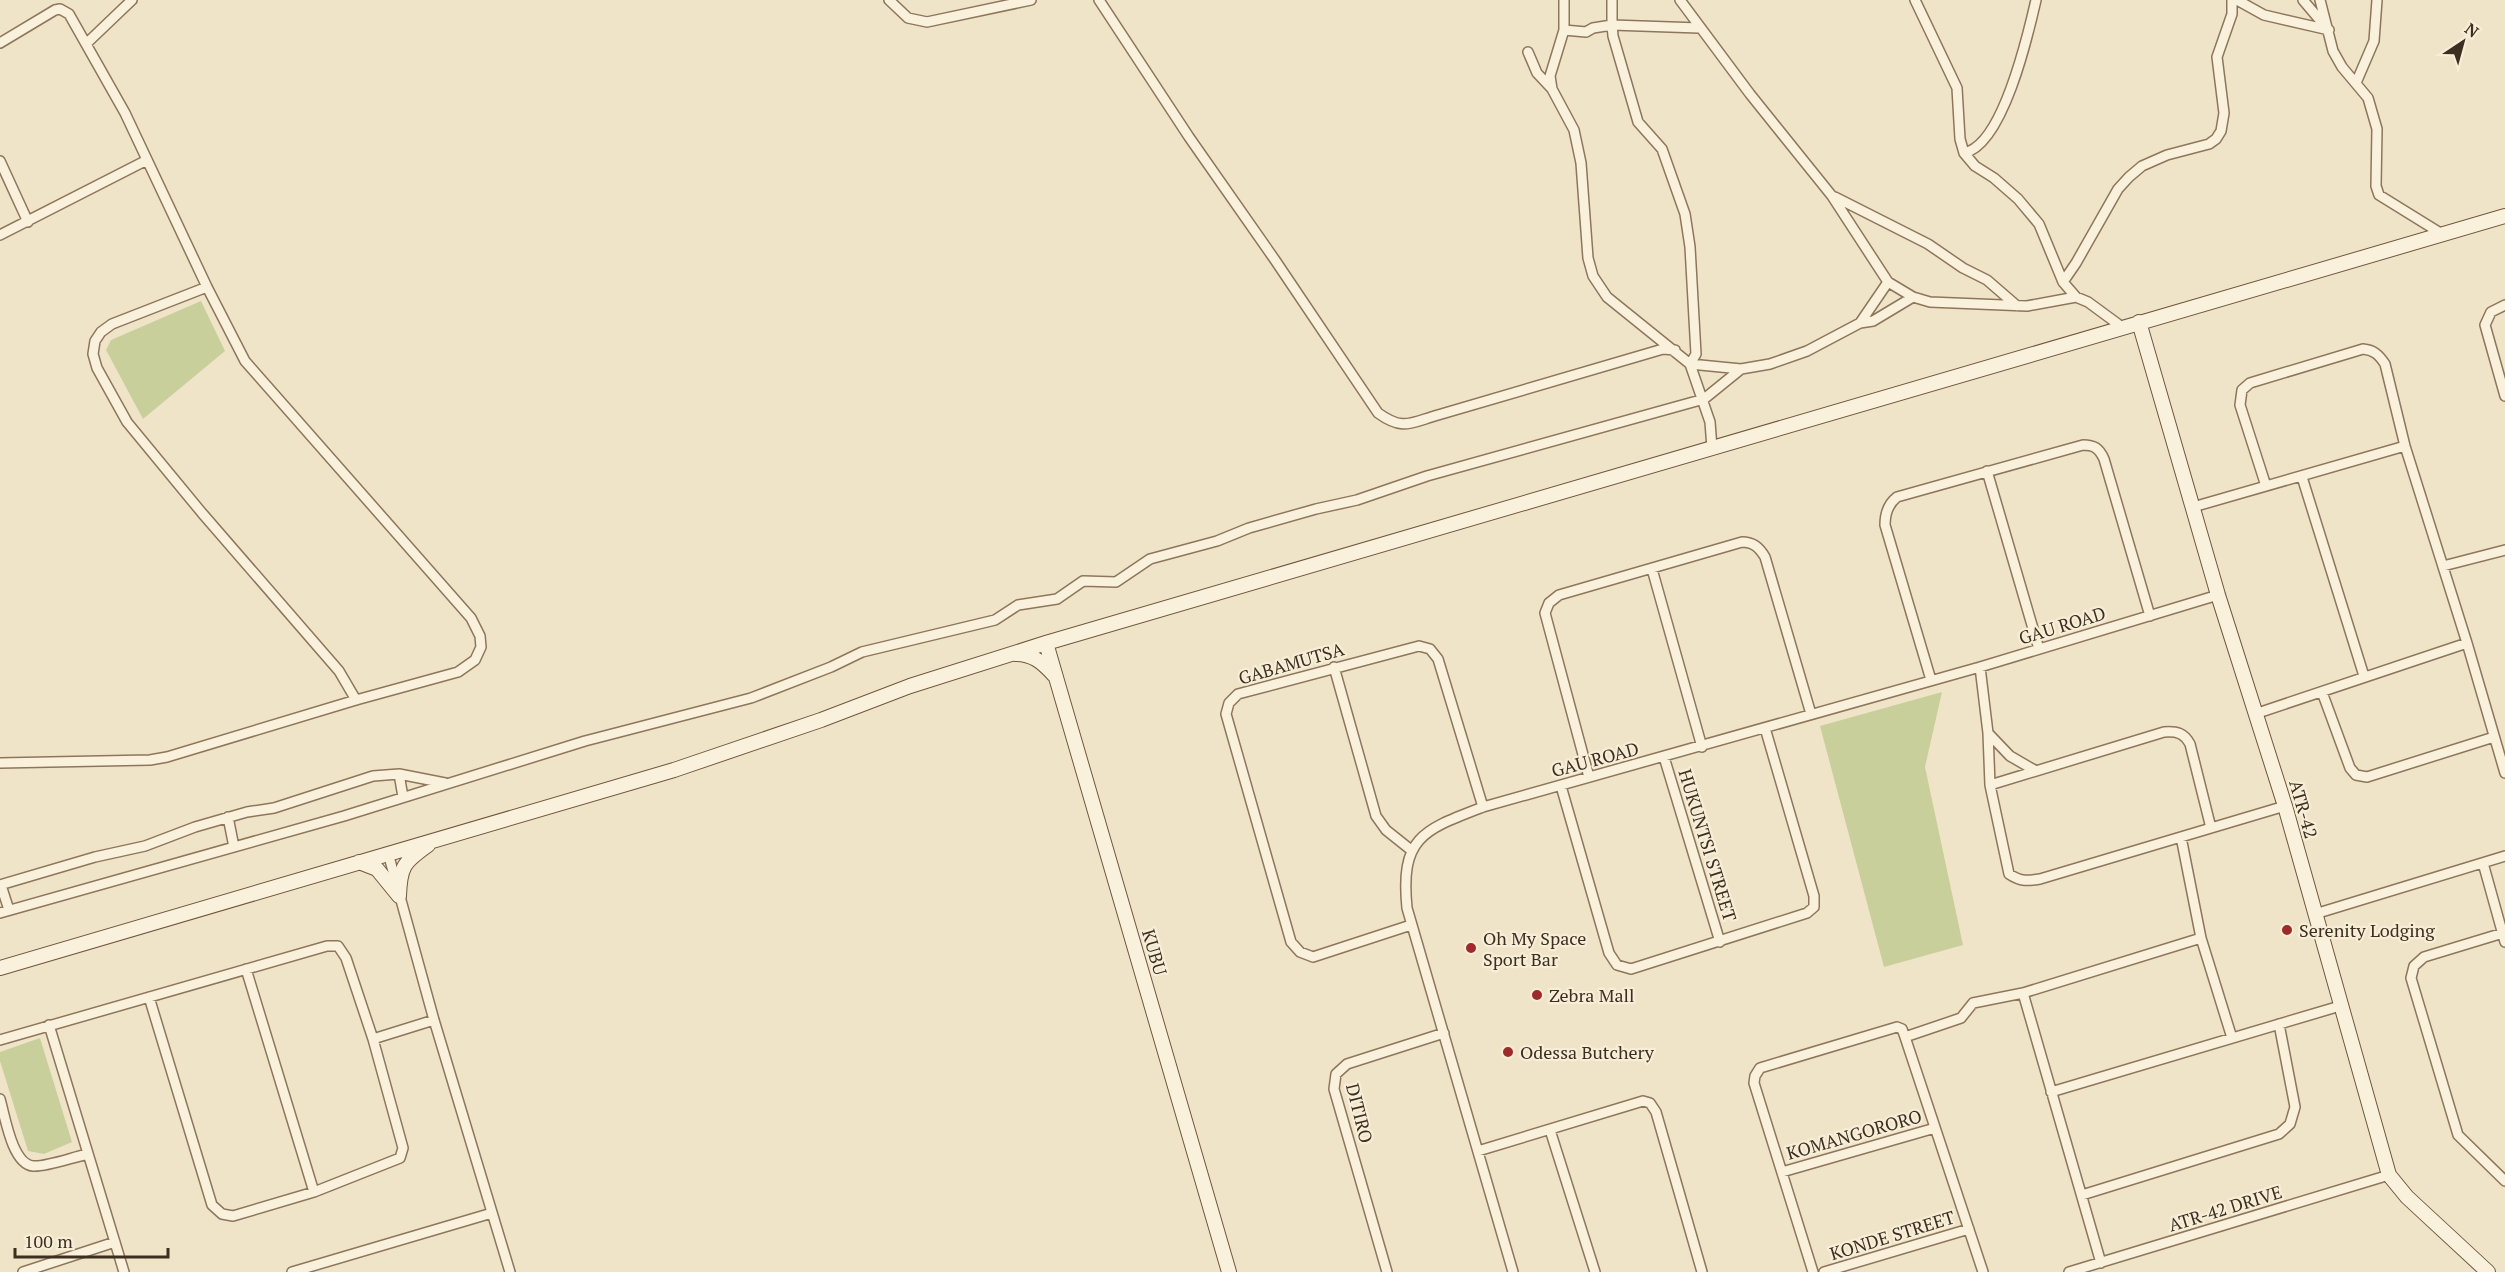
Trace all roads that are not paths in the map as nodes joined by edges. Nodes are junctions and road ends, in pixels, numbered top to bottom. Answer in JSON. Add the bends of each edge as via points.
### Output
{"nodes":[{"id":1,"x":132,"y":0,"type":"edge"},
{"id":2,"x":889,"y":0,"type":"edge"},
{"id":3,"x":1031,"y":0,"type":"edge"},
{"id":4,"x":1099,"y":0,"type":"edge"},
{"id":5,"x":1564,"y":0,"type":"edge"},
{"id":6,"x":1612,"y":0,"type":"edge"},
{"id":7,"x":1680,"y":0,"type":"edge"},
{"id":8,"x":1915,"y":0,"type":"edge"},
{"id":9,"x":2036,"y":0,"type":"edge"},
{"id":10,"x":2232,"y":0,"type":"edge"},
{"id":11,"x":2237,"y":0,"type":"edge"},
{"id":12,"x":2304,"y":0,"type":"edge"},
{"id":13,"x":2320,"y":0,"type":"edge"},
{"id":14,"x":2377,"y":0,"type":"edge"},
{"id":15,"x":1612,"y":24,"type":"junction"},
{"id":16,"x":1699,"y":28,"type":"junction"},
{"id":17,"x":1564,"y":30,"type":"junction"},
{"id":18,"x":2329,"y":30,"type":"junction"},
{"id":19,"x":87,"y":42,"type":"junction"},
{"id":20,"x":0,"y":43,"type":"edge"},
{"id":21,"x":1528,"y":52,"type":"dead end"},
{"id":22,"x":2356,"y":83,"type":"junction"},
{"id":23,"x":1552,"y":89,"type":"junction"},
{"id":24,"x":1965,"y":153,"type":"junction"},
{"id":25,"x":147,"y":160,"type":"junction"},
{"id":26,"x":0,"y":161,"type":"edge"},
{"id":27,"x":1832,"y":196,"type":"junction"},
{"id":28,"x":2505,"y":216,"type":"edge"},
{"id":29,"x":28,"y":222,"type":"junction"},
{"id":30,"x":2442,"y":234,"type":"junction"},
{"id":31,"x":0,"y":235,"type":"edge"},
{"id":32,"x":1888,"y":282,"type":"junction"},
{"id":33,"x":2063,"y":282,"type":"junction"},
{"id":34,"x":207,"y":287,"type":"junction"},
{"id":35,"x":1913,"y":297,"type":"junction"},
{"id":36,"x":2076,"y":297,"type":"junction"},
{"id":37,"x":2505,"y":305,"type":"edge"},
{"id":38,"x":2017,"y":306,"type":"junction"},
{"id":39,"x":2139,"y":322,"type":"junction"},
{"id":40,"x":1860,"y":323,"type":"junction"},
{"id":41,"x":2122,"y":327,"type":"junction"},
{"id":42,"x":1675,"y":350,"type":"junction"},
{"id":43,"x":1690,"y":364,"type":"junction"},
{"id":44,"x":1741,"y":369,"type":"junction"},
{"id":45,"x":2505,"y":396,"type":"edge"},
{"id":46,"x":1704,"y":399,"type":"junction"},
{"id":47,"x":2405,"y":446,"type":"junction"},
{"id":48,"x":1712,"y":448,"type":"junction"},
{"id":49,"x":1987,"y":471,"type":"junction"},
{"id":50,"x":2302,"y":477,"type":"junction"},
{"id":51,"x":2266,"y":486,"type":"junction"},
{"id":52,"x":2193,"y":507,"type":"junction"},
{"id":53,"x":2505,"y":550,"type":"edge"},
{"id":54,"x":2443,"y":566,"type":"junction"},
{"id":55,"x":1652,"y":569,"type":"junction"},
{"id":56,"x":2218,"y":595,"type":"junction"},
{"id":57,"x":2150,"y":616,"type":"junction"},
{"id":58,"x":1046,"y":643,"type":"junction"},
{"id":59,"x":2467,"y":643,"type":"junction"},
{"id":60,"x":2039,"y":648,"type":"junction"},
{"id":61,"x":1011,"y":654,"type":"junction"},
{"id":62,"x":1334,"y":667,"type":"junction"},
{"id":63,"x":1980,"y":667,"type":"junction"},
{"id":64,"x":2364,"y":676,"type":"junction"},
{"id":65,"x":1057,"y":679,"type":"junction"},
{"id":66,"x":1931,"y":680,"type":"junction"},
{"id":67,"x":2322,"y":692,"type":"junction"},
{"id":68,"x":356,"y":700,"type":"junction"},
{"id":69,"x":1811,"y":714,"type":"junction"},
{"id":70,"x":2255,"y":714,"type":"junction"},
{"id":71,"x":1765,"y":728,"type":"junction"},
{"id":72,"x":1988,"y":733,"type":"junction"},
{"id":73,"x":2494,"y":737,"type":"junction"},
{"id":74,"x":1702,"y":747,"type":"junction"},
{"id":75,"x":1664,"y":757,"type":"junction"},
{"id":76,"x":0,"y":763,"type":"edge"},
{"id":77,"x":2036,"y":771,"type":"junction"},
{"id":78,"x":2505,"y":773,"type":"edge"},
{"id":79,"x":399,"y":774,"type":"junction"},
{"id":80,"x":1589,"y":777,"type":"junction"},
{"id":81,"x":447,"y":784,"type":"junction"},
{"id":82,"x":1990,"y":785,"type":"junction"},
{"id":83,"x":1561,"y":786,"type":"junction"},
{"id":84,"x":403,"y":797,"type":"junction"},
{"id":85,"x":2285,"y":806,"type":"junction"},
{"id":86,"x":1483,"y":807,"type":"junction"},
{"id":87,"x":228,"y":817,"type":"junction"},
{"id":88,"x":2211,"y":828,"type":"junction"},
{"id":89,"x":2181,"y":837,"type":"junction"},
{"id":90,"x":437,"y":839,"type":"junction"},
{"id":91,"x":234,"y":847,"type":"junction"},
{"id":92,"x":1411,"y":850,"type":"junction"},
{"id":93,"x":388,"y":853,"type":"junction"},
{"id":94,"x":2505,"y":856,"type":"edge"},
{"id":95,"x":359,"y":862,"type":"junction"},
{"id":96,"x":2483,"y":863,"type":"junction"},
{"id":97,"x":0,"y":885,"type":"edge"},
{"id":98,"x":399,"y":896,"type":"junction"},
{"id":99,"x":5,"y":911,"type":"edge"},
{"id":100,"x":2314,"y":914,"type":"junction"},
{"id":101,"x":1411,"y":925,"type":"junction"},
{"id":102,"x":2504,"y":937,"type":"edge"},
{"id":103,"x":2201,"y":938,"type":"junction"},
{"id":104,"x":1720,"y":942,"type":"junction"},
{"id":105,"x":0,"y":968,"type":"edge"},
{"id":106,"x":246,"y":969,"type":"junction"},
{"id":107,"x":2024,"y":993,"type":"junction"},
{"id":108,"x":149,"y":997,"type":"junction"},
{"id":109,"x":2340,"y":1006,"type":"junction"},
{"id":110,"x":434,"y":1020,"type":"junction"},
{"id":111,"x":2279,"y":1024,"type":"junction"},
{"id":112,"x":49,"y":1025,"type":"junction"},
{"id":113,"x":1444,"y":1033,"type":"junction"},
{"id":114,"x":1905,"y":1037,"type":"junction"},
{"id":115,"x":2232,"y":1038,"type":"junction"},
{"id":116,"x":373,"y":1039,"type":"junction"},
{"id":117,"x":0,"y":1040,"type":"edge"},
{"id":118,"x":2051,"y":1092,"type":"junction"},
{"id":119,"x":0,"y":1099,"type":"edge"},
{"id":120,"x":1935,"y":1128,"type":"junction"},
{"id":121,"x":1550,"y":1130,"type":"junction"},
{"id":122,"x":1478,"y":1150,"type":"junction"},
{"id":123,"x":88,"y":1154,"type":"junction"},
{"id":124,"x":1782,"y":1172,"type":"junction"},
{"id":125,"x":2389,"y":1175,"type":"junction"},
{"id":126,"x":2505,"y":1181,"type":"edge"},
{"id":127,"x":314,"y":1192,"type":"junction"},
{"id":128,"x":2082,"y":1195,"type":"junction"},
{"id":129,"x":492,"y":1213,"type":"junction"},
{"id":130,"x":1969,"y":1229,"type":"junction"},
{"id":131,"x":115,"y":1242,"type":"junction"},
{"id":132,"x":2101,"y":1263,"type":"junction"},
{"id":133,"x":2480,"y":1269,"type":"edge"},
{"id":134,"x":23,"y":1272,"type":"edge"},
{"id":135,"x":124,"y":1272,"type":"edge"},
{"id":136,"x":292,"y":1272,"type":"edge"},
{"id":137,"x":510,"y":1272,"type":"edge"},
{"id":138,"x":1229,"y":1272,"type":"edge"},
{"id":139,"x":1387,"y":1272,"type":"edge"},
{"id":140,"x":1513,"y":1272,"type":"edge"},
{"id":141,"x":1595,"y":1272,"type":"edge"},
{"id":142,"x":1701,"y":1272,"type":"edge"},
{"id":143,"x":1813,"y":1272,"type":"edge"},
{"id":144,"x":1824,"y":1272,"type":"edge"},
{"id":145,"x":1983,"y":1272,"type":"edge"},
{"id":146,"x":2069,"y":1272,"type":"edge"}],
"edges":[{"from":1,"to":19,"type":"street"},
{"from":2,"to":3,"type":"street","via":[[908,18],[927,22]]},
{"from":4,"to":42,"type":"street","via":[[1378,413],[1393,424],[1438,416],[1663,349]]},
{"from":5,"to":17,"type":"street"},
{"from":6,"to":15,"type":"street"},
{"from":7,"to":16,"type":"street"},
{"from":8,"to":24,"type":"street","via":[[1957,88],[1960,139]]},
{"from":9,"to":24,"type":"street","via":[[2000,115],[1979,146]]},
{"from":10,"to":33,"type":"street","via":[[2232,14],[2217,57],[2224,113],[2217,139],[2167,155],[2142,166],[2129,177]]},
{"from":11,"to":18,"type":"street","via":[[2264,15]]},
{"from":12,"to":18,"type":"street"},
{"from":13,"to":18,"type":"street"},
{"from":14,"to":22,"type":"street","via":[[2374,41]]},
{"from":15,"to":16,"type":"street"},
{"from":15,"to":17,"type":"street","via":[[1586,32]]},
{"from":15,"to":43,"type":"street","via":[[1638,122],[1662,149],[1685,214],[1696,343],[1696,354]]},
{"from":16,"to":27,"type":"street"},
{"from":17,"to":23,"type":"street","via":[[1550,76]]},
{"from":18,"to":22,"type":"street","via":[[2332,51]]},
{"from":19,"to":20,"type":"street","via":[[69,14],[60,9]]},
{"from":19,"to":25,"type":"street"},
{"from":21,"to":23,"type":"street","via":[[1537,73]]},
{"from":22,"to":30,"type":"street","via":[[2368,98],[2377,129],[2379,195]]},
{"from":23,"to":42,"type":"street","via":[[1574,130],[1593,276],[1615,304]]},
{"from":24,"to":33,"type":"street","via":[[1975,166],[2018,199],[2039,224]]},
{"from":25,"to":29,"type":"street"},
{"from":25,"to":34,"type":"street"},
{"from":26,"to":29,"type":"street"},
{"from":27,"to":32,"type":"street"},
{"from":27,"to":38,"type":"street","via":[[1928,243],[1987,280]]},
{"from":28,"to":30,"type":"main road"},
{"from":29,"to":31,"type":"street"},
{"from":30,"to":39,"type":"main road"},
{"from":32,"to":35,"type":"street"},
{"from":32,"to":40,"type":"street"},
{"from":33,"to":36,"type":"street"},
{"from":34,"to":68,"type":"street","via":[[106,328],[95,341],[97,368],[127,422],[339,671]]},
{"from":34,"to":68,"type":"street","via":[[245,361],[471,618],[480,636],[481,647],[475,660],[458,672]]},
{"from":35,"to":38,"type":"street","via":[[1930,302]]},
{"from":35,"to":40,"type":"street","via":[[1873,321]]},
{"from":36,"to":38,"type":"street"},
{"from":36,"to":41,"type":"street"},
{"from":37,"to":45,"type":"street","via":[[2491,312],[2485,325]]},
{"from":39,"to":41,"type":"main road"},
{"from":39,"to":52,"type":"main road","name":"ATR-42"},
{"from":40,"to":44,"type":"street","via":[[1807,351]]},
{"from":41,"to":48,"type":"main road"},
{"from":42,"to":43,"type":"street"},
{"from":43,"to":44,"type":"street"},
{"from":43,"to":46,"type":"street"},
{"from":44,"to":46,"type":"street"},
{"from":46,"to":48,"type":"street"},
{"from":46,"to":81,"type":"street","via":[[1249,528],[1150,559],[1116,582],[1083,581],[1057,599],[1027,603],[995,620],[862,652],[751,698],[585,741]]},
{"from":47,"to":50,"type":"street"},
{"from":47,"to":51,"type":"street","via":[[2385,364],[2379,355],[2363,349],[2250,383],[2242,390],[2241,405]]},
{"from":47,"to":54,"type":"street"},
{"from":48,"to":58,"type":"main road"},
{"from":49,"to":57,"type":"street","via":[[2083,445],[2097,448],[2104,459]]},
{"from":49,"to":60,"type":"street"},
{"from":49,"to":66,"type":"street","via":[[1897,497],[1885,517]]},
{"from":50,"to":51,"type":"street"},
{"from":50,"to":64,"type":"street"},
{"from":51,"to":52,"type":"street"},
{"from":52,"to":56,"type":"main road","name":"ATR-42"},
{"from":53,"to":54,"type":"street"},
{"from":54,"to":59,"type":"street"},
{"from":55,"to":69,"type":"street","via":[[1742,542],[1757,546],[1765,557]]},
{"from":55,"to":74,"type":"street"},
{"from":55,"to":80,"type":"street","via":[[1559,595],[1545,613]]},
{"from":56,"to":57,"type":"street","name":"GAU ROAD"},
{"from":56,"to":70,"type":"main road","name":"ATR-42"},
{"from":57,"to":60,"type":"street","name":"GAU ROAD"},
{"from":58,"to":61,"type":"main road"},
{"from":58,"to":65,"type":"main road","name":"KUBU"},
{"from":59,"to":64,"type":"street"},
{"from":59,"to":73,"type":"street"},
{"from":60,"to":63,"type":"street","name":"GAU ROAD"},
{"from":61,"to":65,"type":"main road","via":[[1030,655]]},
{"from":61,"to":90,"type":"main road","via":[[674,770]]},
{"from":62,"to":86,"type":"street","name":"GABAMUTSA","via":[[1419,646],[1430,649],[1438,658]]},
{"from":62,"to":92,"type":"street","via":[[1376,816],[1386,830]]},
{"from":62,"to":101,"type":"street","name":"GABAMUTSA","via":[[1238,694],[1229,703],[1226,714],[1291,942],[1300,952],[1313,957]]},
{"from":63,"to":66,"type":"street","name":"GAU ROAD"},
{"from":63,"to":72,"type":"street"},
{"from":64,"to":67,"type":"street"},
{"from":65,"to":138,"type":"main road","name":"KUBU"},
{"from":66,"to":69,"type":"street","name":"GAU ROAD"},
{"from":67,"to":70,"type":"street"},
{"from":67,"to":73,"type":"street","via":[[2350,768],[2362,777]]},
{"from":68,"to":76,"type":"street","via":[[167,757]]},
{"from":69,"to":71,"type":"street","name":"GAU ROAD"},
{"from":70,"to":85,"type":"main road","name":"ATR-42"},
{"from":71,"to":74,"type":"street","name":"GAU ROAD"},
{"from":71,"to":104,"type":"street","via":[[1815,896],[1814,907],[1807,913]]},
{"from":72,"to":77,"type":"street","via":[[2010,756]]},
{"from":72,"to":82,"type":"street"},
{"from":73,"to":78,"type":"street"},
{"from":74,"to":75,"type":"street","name":"GAU ROAD"},
{"from":75,"to":80,"type":"street","name":"GAU ROAD"},
{"from":75,"to":104,"type":"street","name":"HUKUNTSI STREET"},
{"from":77,"to":82,"type":"street"},
{"from":77,"to":88,"type":"street","via":[[2175,731],[2190,744]]},
{"from":79,"to":81,"type":"street"},
{"from":79,"to":84,"type":"street"},
{"from":79,"to":87,"type":"street","via":[[373,776],[274,808]]},
{"from":80,"to":83,"type":"street","name":"GAU ROAD"},
{"from":81,"to":84,"type":"street"},
{"from":82,"to":89,"type":"street","via":[[2009,874],[2027,882]]},
{"from":83,"to":86,"type":"street","name":"GAU ROAD"},
{"from":83,"to":104,"type":"street","via":[[1609,953],[1617,965],[1631,969]]},
{"from":84,"to":91,"type":"street"},
{"from":85,"to":88,"type":"street"},
{"from":85,"to":100,"type":"main road","name":"ATR-42"},
{"from":86,"to":92,"type":"street","name":"GAU ROAD","via":[[1430,828]]},
{"from":87,"to":91,"type":"street"},
{"from":87,"to":97,"type":"street","via":[[146,846]]},
{"from":88,"to":89,"type":"street"},
{"from":89,"to":103,"type":"street"},
{"from":90,"to":93,"type":"main road"},
{"from":90,"to":98,"type":"main road","via":[[405,863]]},
{"from":91,"to":99,"type":"street"},
{"from":92,"to":101,"type":"street","via":[[1405,870]]},
{"from":93,"to":95,"type":"main road"},
{"from":93,"to":98,"type":"street"},
{"from":94,"to":96,"type":"street"},
{"from":95,"to":98,"type":"main road","via":[[377,869]]},
{"from":95,"to":105,"type":"main road"},
{"from":96,"to":100,"type":"street"},
{"from":96,"to":102,"type":"street"},
{"from":97,"to":99,"type":"street"},
{"from":98,"to":110,"type":"street"},
{"from":100,"to":109,"type":"main road","name":"ATR-42"},
{"from":101,"to":113,"type":"street"},
{"from":102,"to":126,"type":"street","via":[[2424,957],[2414,966],[2411,978],[2458,1135]]},
{"from":103,"to":107,"type":"street"},
{"from":103,"to":115,"type":"street"},
{"from":106,"to":108,"type":"street"},
{"from":106,"to":116,"type":"street","via":[[338,946],[346,958]]},
{"from":106,"to":127,"type":"street"},
{"from":107,"to":114,"type":"street","via":[[1972,1003],[1958,1019]]},
{"from":107,"to":118,"type":"street"},
{"from":108,"to":112,"type":"street"},
{"from":108,"to":127,"type":"street","via":[[216,1210],[233,1216]]},
{"from":109,"to":111,"type":"street"},
{"from":109,"to":125,"type":"main road","name":"ATR-42"},
{"from":110,"to":116,"type":"street"},
{"from":110,"to":129,"type":"street"},
{"from":111,"to":115,"type":"street"},
{"from":111,"to":128,"type":"street","via":[[2295,1107],[2285,1130]]},
{"from":112,"to":117,"type":"street"},
{"from":112,"to":123,"type":"street"},
{"from":113,"to":122,"type":"street"},
{"from":113,"to":139,"type":"street","name":"DITIRO","via":[[1347,1064],[1336,1074],[1334,1089]]},
{"from":114,"to":120,"type":"street"},
{"from":114,"to":124,"type":"street","via":[[1897,1027],[1760,1068],[1754,1083]]},
{"from":115,"to":118,"type":"street"},
{"from":116,"to":127,"type":"street","via":[[402,1155],[397,1161]]},
{"from":118,"to":128,"type":"street"},
{"from":119,"to":123,"type":"street","via":[[17,1156],[24,1163],[36,1166]]},
{"from":120,"to":124,"type":"street","name":"KOMANGORORO"},
{"from":120,"to":130,"type":"street"},
{"from":121,"to":122,"type":"street"},
{"from":121,"to":141,"type":"street"},
{"from":121,"to":142,"type":"street","via":[[1643,1101],[1650,1103],[1656,1112]]},
{"from":122,"to":140,"type":"street"},
{"from":123,"to":131,"type":"street"},
{"from":124,"to":143,"type":"street"},
{"from":125,"to":132,"type":"street","name":"ATR-42 DRIVE"},
{"from":125,"to":133,"type":"main road","name":"ATR-42"},
{"from":128,"to":132,"type":"street"},
{"from":129,"to":136,"type":"street"},
{"from":129,"to":137,"type":"street"},
{"from":130,"to":144,"type":"street","name":"KONDE STREET"},
{"from":130,"to":145,"type":"street"},
{"from":131,"to":134,"type":"street"},
{"from":131,"to":135,"type":"street"},
{"from":132,"to":146,"type":"street","name":"ATR-42 DRIVE"}]}
